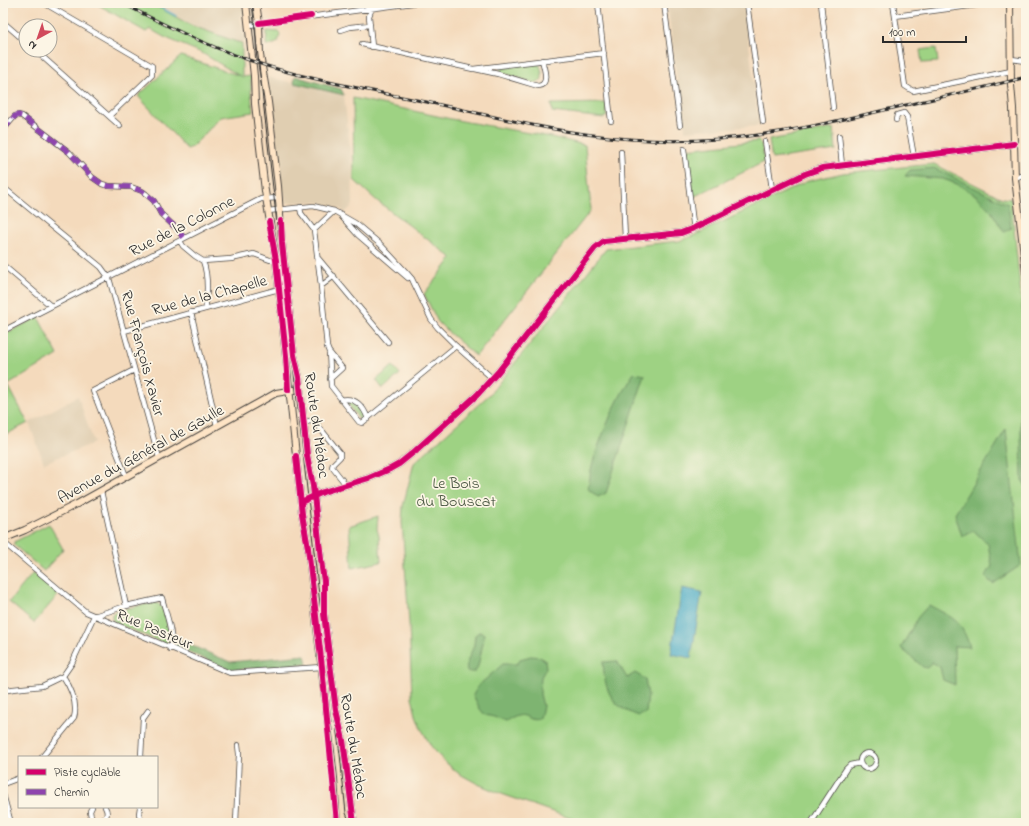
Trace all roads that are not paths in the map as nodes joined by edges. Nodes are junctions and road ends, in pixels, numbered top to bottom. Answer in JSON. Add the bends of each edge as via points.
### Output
{"nodes":[{"id":1,"x":44,"y":3,"type":"edge"},
{"id":2,"x":246,"y":3,"type":"edge"},
{"id":3,"x":256,"y":3,"type":"edge"},
{"id":4,"x":413,"y":3,"type":"edge"},
{"id":5,"x":598,"y":3,"type":"edge"},
{"id":6,"x":664,"y":3,"type":"edge"},
{"id":7,"x":747,"y":3,"type":"edge"},
{"id":8,"x":821,"y":3,"type":"edge"},
{"id":9,"x":893,"y":3,"type":"edge"},
{"id":10,"x":992,"y":3,"type":"edge"},
{"id":11,"x":1010,"y":3,"type":"edge"},
{"id":12,"x":372,"y":6,"type":"edge"},
{"id":13,"x":895,"y":16,"type":"junction"},
{"id":14,"x":3,"y":22,"type":"edge"},
{"id":15,"x":259,"y":23,"type":"junction"},
{"id":16,"x":249,"y":25,"type":"junction"},
{"id":17,"x":370,"y":25,"type":"junction"},
{"id":18,"x":341,"y":30,"type":"dead end"},
{"id":19,"x":18,"y":35,"type":"edge"},
{"id":20,"x":362,"y":44,"type":"dead end"},
{"id":21,"x":372,"y":46,"type":"junction"},
{"id":22,"x":604,"y":53,"type":"junction"},
{"id":23,"x":44,"y":58,"type":"edge"},
{"id":24,"x":1011,"y":59,"type":"junction"},
{"id":25,"x":542,"y":60,"type":"junction"},
{"id":26,"x":1026,"y":61,"type":"edge"},
{"id":27,"x":472,"y":69,"type":"junction"},
{"id":28,"x":1011,"y":71,"type":"junction"},
{"id":29,"x":833,"y":108,"type":"dead end"},
{"id":30,"x":109,"y":116,"type":"junction"},
{"id":31,"x":896,"y":120,"type":"dead end"},
{"id":32,"x":611,"y":121,"type":"dead end"},
{"id":33,"x":763,"y":122,"type":"dead end"},
{"id":34,"x":120,"y":126,"type":"dead end"},
{"id":35,"x":680,"y":126,"type":"dead end"},
{"id":36,"x":3,"y":130,"type":"edge"},
{"id":37,"x":839,"y":136,"type":"dead end"},
{"id":38,"x":765,"y":141,"type":"dead end"},
{"id":39,"x":1014,"y":144,"type":"junction"},
{"id":40,"x":684,"y":149,"type":"dead end"},
{"id":41,"x":621,"y":152,"type":"dead end"},
{"id":42,"x":914,"y":156,"type":"junction"},
{"id":43,"x":842,"y":165,"type":"junction"},
{"id":44,"x":1026,"y":174,"type":"edge"},
{"id":45,"x":1015,"y":178,"type":"junction"},
{"id":46,"x":3,"y":187,"type":"edge"},
{"id":47,"x":772,"y":189,"type":"junction"},
{"id":48,"x":279,"y":198,"type":"junction"},
{"id":49,"x":266,"y":199,"type":"junction"},
{"id":50,"x":300,"y":207,"type":"junction"},
{"id":51,"x":280,"y":209,"type":"junction"},
{"id":52,"x":268,"y":211,"type":"junction"},
{"id":53,"x":334,"y":211,"type":"junction"},
{"id":54,"x":341,"y":216,"type":"junction"},
{"id":55,"x":356,"y":223,"type":"junction"},
{"id":56,"x":694,"y":228,"type":"junction"},
{"id":57,"x":352,"y":229,"type":"junction"},
{"id":58,"x":314,"y":230,"type":"junction"},
{"id":59,"x":184,"y":238,"type":"junction"},
{"id":60,"x":625,"y":239,"type":"junction"},
{"id":61,"x":180,"y":241,"type":"junction"},
{"id":62,"x":388,"y":252,"type":"junction"},
{"id":63,"x":317,"y":257,"type":"junction"},
{"id":64,"x":384,"y":257,"type":"junction"},
{"id":65,"x":276,"y":260,"type":"junction"},
{"id":66,"x":203,"y":261,"type":"junction"},
{"id":67,"x":3,"y":266,"type":"edge"},
{"id":68,"x":1026,"y":272,"type":"edge"},
{"id":69,"x":334,"y":276,"type":"junction"},
{"id":70,"x":109,"y":278,"type":"junction"},
{"id":71,"x":413,"y":284,"type":"junction"},
{"id":72,"x":321,"y":286,"type":"junction"},
{"id":73,"x":279,"y":289,"type":"junction"},
{"id":74,"x":51,"y":306,"type":"junction"},
{"id":75,"x":206,"y":308,"type":"junction"},
{"id":76,"x":192,"y":312,"type":"junction"},
{"id":77,"x":3,"y":331,"type":"edge"},
{"id":78,"x":124,"y":331,"type":"junction"},
{"id":79,"x":388,"y":342,"type":"dead end"},
{"id":80,"x":456,"y":346,"type":"junction"},
{"id":81,"x":328,"y":352,"type":"junction"},
{"id":82,"x":134,"y":370,"type":"junction"},
{"id":83,"x":492,"y":378,"type":"junction"},
{"id":84,"x":330,"y":379,"type":"junction"},
{"id":85,"x":300,"y":389,"type":"junction"},
{"id":86,"x":288,"y":390,"type":"junction"},
{"id":87,"x":341,"y":400,"type":"junction"},
{"id":88,"x":368,"y":418,"type":"junction"},
{"id":89,"x":304,"y":424,"type":"junction"},
{"id":90,"x":217,"y":426,"type":"junction"},
{"id":91,"x":159,"y":458,"type":"junction"},
{"id":92,"x":126,"y":476,"type":"junction"},
{"id":93,"x":344,"y":485,"type":"junction"},
{"id":94,"x":100,"y":491,"type":"junction"},
{"id":95,"x":314,"y":496,"type":"junction"},
{"id":96,"x":301,"y":502,"type":"junction"},
{"id":97,"x":3,"y":539,"type":"edge"},
{"id":98,"x":3,"y":542,"type":"edge"},
{"id":99,"x":126,"y":606,"type":"junction"},
{"id":100,"x":94,"y":616,"type":"junction"},
{"id":101,"x":170,"y":649,"type":"junction"},
{"id":102,"x":322,"y":667,"type":"junction"},
{"id":103,"x":63,"y":676,"type":"junction"},
{"id":104,"x":3,"y":691,"type":"edge"},
{"id":105,"x":148,"y":710,"type":"dead end"},
{"id":106,"x":238,"y":745,"type":"dead end"},
{"id":107,"x":43,"y":756,"type":"edge"},
{"id":108,"x":142,"y":756,"type":"edge"},
{"id":109,"x":860,"y":763,"type":"dead end"},
{"id":110,"x":18,"y":778,"type":"edge"},
{"id":111,"x":3,"y":784,"type":"edge"},
{"id":112,"x":3,"y":794,"type":"edge"},
{"id":113,"x":92,"y":808,"type":"edge"},
{"id":114,"x":106,"y":808,"type":"edge"},
{"id":115,"x":140,"y":808,"type":"edge"},
{"id":116,"x":10,"y":823,"type":"edge"},
{"id":117,"x":142,"y":823,"type":"edge"},
{"id":118,"x":236,"y":823,"type":"edge"},
{"id":119,"x":337,"y":823,"type":"edge"},
{"id":120,"x":354,"y":823,"type":"edge"},
{"id":121,"x":811,"y":823,"type":"edge"}],
"edges":[{"from":1,"to":30,"type":"street","via":[[152,66],[152,75]]},
{"from":2,"to":16,"type":"main road","name":"Route du Médoc"},
{"from":3,"to":15,"type":"main road","name":"Route du Médoc"},
{"from":4,"to":12,"type":"street"},
{"from":5,"to":22,"type":"street"},
{"from":6,"to":35,"type":"street"},
{"from":7,"to":33,"type":"street"},
{"from":8,"to":29,"type":"street"},
{"from":9,"to":13,"type":"street"},
{"from":10,"to":13,"type":"street"},
{"from":11,"to":24,"type":"main road"},
{"from":12,"to":15,"type":"street"},
{"from":12,"to":17,"type":"street"},
{"from":13,"to":28,"type":"street","via":[[905,86],[908,89],[913,91]]},
{"from":14,"to":19,"type":"street"},
{"from":15,"to":16,"type":"street"},
{"from":15,"to":48,"type":"main road","name":"Route du Médoc","via":[[260,56]]},
{"from":16,"to":49,"type":"main road","name":"Route du Médoc"},
{"from":17,"to":18,"type":"street"},
{"from":17,"to":21,"type":"street"},
{"from":20,"to":21,"type":"street"},
{"from":21,"to":27,"type":"street"},
{"from":22,"to":25,"type":"street"},
{"from":22,"to":32,"type":"street"},
{"from":23,"to":30,"type":"street"},
{"from":24,"to":26,"type":"street"},
{"from":24,"to":28,"type":"main road"},
{"from":25,"to":27,"type":"street"},
{"from":25,"to":27,"type":"street","via":[[545,80],[541,86]]},
{"from":28,"to":39,"type":"main road"},
{"from":30,"to":34,"type":"street"},
{"from":31,"to":42,"type":"street","via":[[897,115],[904,113],[908,117]]},
{"from":36,"to":59,"type":"street","via":[[15,116],[22,116],[69,152],[102,184],[131,187],[146,194]]},
{"from":37,"to":43,"type":"street"},
{"from":38,"to":47,"type":"street"},
{"from":39,"to":42,"type":"main road"},
{"from":39,"to":45,"type":"main road"},
{"from":40,"to":56,"type":"street"},
{"from":41,"to":60,"type":"street"},
{"from":42,"to":43,"type":"main road"},
{"from":43,"to":47,"type":"main road","via":[[813,170]]},
{"from":44,"to":45,"type":"street"},
{"from":45,"to":68,"type":"main road"},
{"from":46,"to":70,"type":"street","via":[[101,267]]},
{"from":47,"to":56,"type":"main road"},
{"from":48,"to":49,"type":"street","name":"Rue de la Colonne"},
{"from":48,"to":51,"type":"main road","name":"Route du Médoc"},
{"from":49,"to":52,"type":"main road","name":"Route du Médoc"},
{"from":49,"to":59,"type":"street","name":"Rue de la Colonne","via":[[257,201]]},
{"from":50,"to":51,"type":"street"},
{"from":50,"to":53,"type":"street","via":[[313,206]]},
{"from":50,"to":58,"type":"street","via":[[301,213]]},
{"from":51,"to":52,"type":"street"},
{"from":51,"to":85,"type":"main road","name":"Route du Médoc","via":[[294,355]]},
{"from":52,"to":65,"type":"main road","name":"Route du Médoc"},
{"from":53,"to":54,"type":"street"},
{"from":53,"to":58,"type":"street"},
{"from":54,"to":55,"type":"street"},
{"from":54,"to":57,"type":"street"},
{"from":55,"to":57,"type":"street"},
{"from":55,"to":62,"type":"street"},
{"from":56,"to":60,"type":"main road","via":[[682,233]]},
{"from":57,"to":64,"type":"street"},
{"from":58,"to":63,"type":"street"},
{"from":59,"to":61,"type":"street","name":"Rue de la Colonne"},
{"from":60,"to":83,"type":"main road","via":[[604,241],[595,248]]},
{"from":61,"to":66,"type":"street"},
{"from":61,"to":70,"type":"street","name":"Rue de la Colonne"},
{"from":62,"to":64,"type":"street"},
{"from":62,"to":71,"type":"street","via":[[412,279]]},
{"from":63,"to":69,"type":"street"},
{"from":63,"to":72,"type":"street"},
{"from":64,"to":71,"type":"street"},
{"from":65,"to":66,"type":"street","via":[[254,254]]},
{"from":65,"to":73,"type":"main road","name":"Route du Médoc"},
{"from":66,"to":75,"type":"street","via":[[207,287]]},
{"from":67,"to":74,"type":"street"},
{"from":69,"to":72,"type":"street"},
{"from":69,"to":79,"type":"street"},
{"from":70,"to":74,"type":"street","name":"Rue de la Colonne"},
{"from":70,"to":78,"type":"street","name":"Rue François Xavier"},
{"from":71,"to":80,"type":"street","via":[[431,319]]},
{"from":72,"to":81,"type":"street"},
{"from":73,"to":75,"type":"street","name":"Rue de la Chapelle"},
{"from":73,"to":86,"type":"main road","name":"Route du Médoc"},
{"from":74,"to":77,"type":"street","name":"Rue de la Colonne"},
{"from":75,"to":76,"type":"street","name":"Rue de la Chapelle"},
{"from":76,"to":78,"type":"street","name":"Rue de la Chapelle"},
{"from":76,"to":90,"type":"street"},
{"from":78,"to":82,"type":"street","name":"Rue François Xavier"},
{"from":80,"to":83,"type":"street"},
{"from":80,"to":88,"type":"street"},
{"from":81,"to":84,"type":"street"},
{"from":81,"to":84,"type":"street","via":[[342,368]]},
{"from":82,"to":91,"type":"street","name":"Rue François Xavier"},
{"from":82,"to":92,"type":"street","via":[[93,391]]},
{"from":83,"to":93,"type":"main road","via":[[477,395],[399,464],[369,478]]},
{"from":84,"to":87,"type":"street","via":[[331,386]]},
{"from":85,"to":86,"type":"main road","name":"Avenue du Général de Gaulle"},
{"from":85,"to":89,"type":"main road","name":"Route du Médoc"},
{"from":86,"to":90,"type":"main road","name":"Avenue du Général de Gaulle","via":[[276,393]]},
{"from":86,"to":96,"type":"main road","name":"Route du Médoc"},
{"from":87,"to":88,"type":"street","via":[[352,399],[359,404]]},
{"from":87,"to":88,"type":"street","via":[[361,423]]},
{"from":89,"to":93,"type":"street","via":[[309,421],[315,422],[340,453],[332,467]]},
{"from":89,"to":95,"type":"main road","name":"Route du Médoc"},
{"from":90,"to":91,"type":"main road","name":"Avenue du Général de Gaulle"},
{"from":91,"to":92,"type":"main road","name":"Avenue du Général de Gaulle"},
{"from":92,"to":94,"type":"main road","name":"Avenue du Général de Gaulle"},
{"from":93,"to":95,"type":"main road"},
{"from":94,"to":97,"type":"main road","name":"Avenue du Général de Gaulle"},
{"from":94,"to":99,"type":"street"},
{"from":95,"to":96,"type":"main road"},
{"from":95,"to":120,"type":"main road","name":"Route du Médoc","via":[[324,581],[324,614],[330,671],[343,740]]},
{"from":96,"to":102,"type":"main road","name":"Route du Médoc"},
{"from":98,"to":100,"type":"street","name":"Rue Pasteur"},
{"from":99,"to":100,"type":"street"},
{"from":99,"to":101,"type":"street","via":[[162,598],[171,635]]},
{"from":100,"to":101,"type":"street","name":"Rue Pasteur"},
{"from":100,"to":103,"type":"street","via":[[72,663]]},
{"from":101,"to":102,"type":"street","name":"Rue Pasteur","via":[[230,673]]},
{"from":102,"to":119,"type":"main road","name":"Route du Médoc"},
{"from":103,"to":104,"type":"street","via":[[42,686]]},
{"from":103,"to":107,"type":"street","via":[[73,695],[76,710],[74,718]]},
{"from":105,"to":108,"type":"street","via":[[143,718]]},
{"from":106,"to":118,"type":"street"},
{"from":109,"to":121,"type":"street","via":[[850,765],[846,769]]},
{"from":110,"to":111,"type":"street"},
{"from":112,"to":116,"type":"street"},
{"from":113,"to":114,"type":"street","via":[[91,817],[98,821],[107,816]]},
{"from":115,"to":117,"type":"street"}]}
